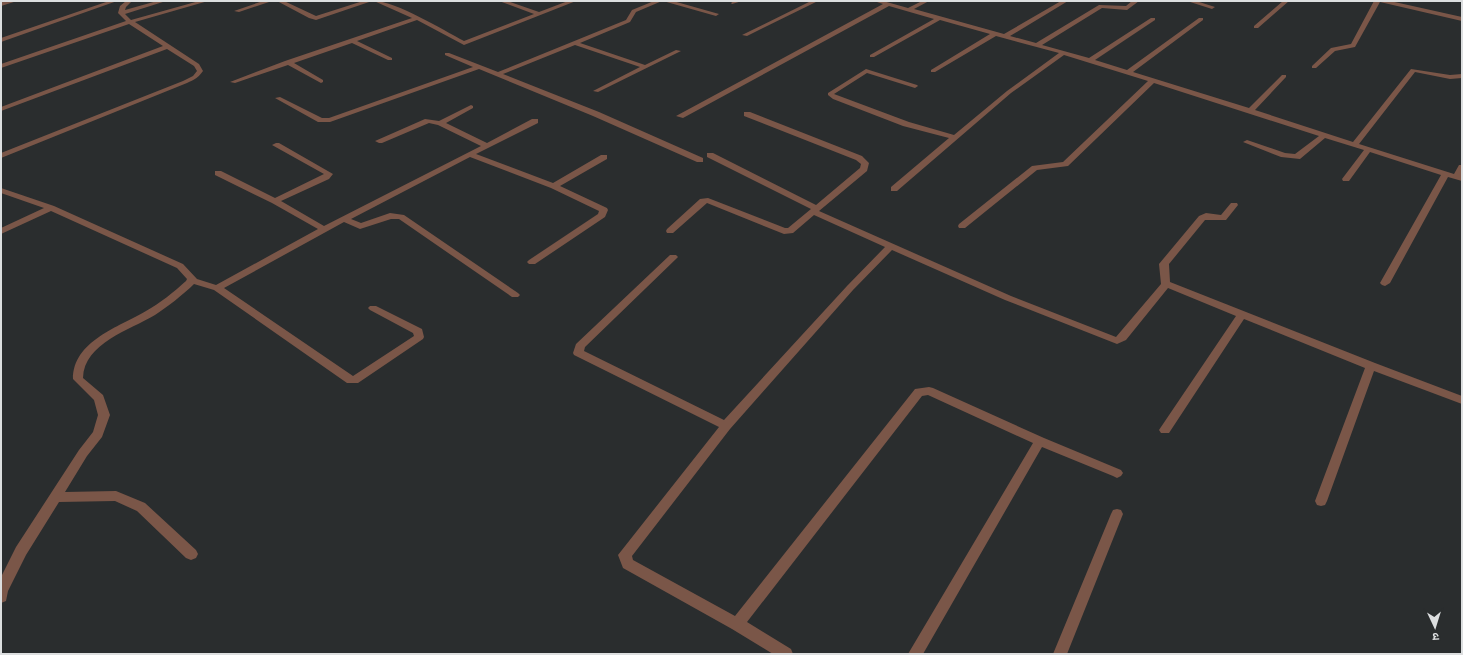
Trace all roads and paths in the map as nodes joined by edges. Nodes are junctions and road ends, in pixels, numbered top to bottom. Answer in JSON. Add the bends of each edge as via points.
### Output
{"nodes":[{"id":1,"x":14,"y":1,"type":"edge"},
{"id":2,"x":114,"y":1,"type":"edge"},
{"id":3,"x":128,"y":1,"type":"edge"},
{"id":4,"x":163,"y":1,"type":"edge"},
{"id":5,"x":205,"y":1,"type":"edge"},
{"id":6,"x":268,"y":1,"type":"edge"},
{"id":7,"x":280,"y":1,"type":"edge"},
{"id":8,"x":369,"y":1,"type":"edge"},
{"id":9,"x":377,"y":1,"type":"edge"},
{"id":10,"x":502,"y":1,"type":"edge"},
{"id":11,"x":573,"y":1,"type":"edge"},
{"id":12,"x":659,"y":1,"type":"edge"},
{"id":13,"x":666,"y":1,"type":"edge"},
{"id":14,"x":815,"y":1,"type":"edge"},
{"id":15,"x":878,"y":1,"type":"edge"},
{"id":16,"x":926,"y":1,"type":"edge"},
{"id":17,"x":1065,"y":1,"type":"edge"},
{"id":18,"x":1136,"y":1,"type":"edge"},
{"id":19,"x":1190,"y":1,"type":"edge"},
{"id":20,"x":1286,"y":1,"type":"edge"},
{"id":21,"x":1378,"y":1,"type":"edge"},
{"id":22,"x":1382,"y":1,"type":"edge"},
{"id":23,"x":1,"y":4,"type":"edge"},
{"id":24,"x":888,"y":4,"type":"junction"},
{"id":25,"x":1212,"y":7,"type":"dead end"},
{"id":26,"x":908,"y":10,"type":"junction"},
{"id":27,"x":237,"y":11,"type":"dead end"},
{"id":28,"x":121,"y":13,"type":"junction"},
{"id":29,"x":540,"y":14,"type":"junction"},
{"id":30,"x":716,"y":14,"type":"dead end"},
{"id":31,"x":417,"y":18,"type":"junction"},
{"id":32,"x":940,"y":18,"type":"junction"},
{"id":33,"x":1153,"y":19,"type":"dead end"},
{"id":34,"x":1201,"y":19,"type":"dead end"},
{"id":35,"x":1462,"y":19,"type":"edge"},
{"id":36,"x":130,"y":22,"type":"junction"},
{"id":37,"x":1256,"y":27,"type":"dead end"},
{"id":38,"x":996,"y":33,"type":"junction"},
{"id":39,"x":745,"y":35,"type":"dead end"},
{"id":40,"x":1005,"y":36,"type":"junction"},
{"id":41,"x":1,"y":40,"type":"edge"},
{"id":42,"x":353,"y":41,"type":"junction"},
{"id":43,"x":575,"y":43,"type":"junction"},
{"id":44,"x":1038,"y":45,"type":"junction"},
{"id":45,"x":168,"y":46,"type":"junction"},
{"id":46,"x":678,"y":50,"type":"dead end"},
{"id":47,"x":1063,"y":53,"type":"junction"},
{"id":48,"x":447,"y":54,"type":"dead end"},
{"id":49,"x":872,"y":56,"type":"dead end"},
{"id":50,"x":390,"y":58,"type":"dead end"},
{"id":51,"x":1090,"y":60,"type":"junction"},
{"id":52,"x":287,"y":62,"type":"junction"},
{"id":53,"x":1,"y":66,"type":"edge"},
{"id":54,"x":643,"y":66,"type":"junction"},
{"id":55,"x":478,"y":67,"type":"junction"},
{"id":56,"x":1314,"y":67,"type":"dead end"},
{"id":57,"x":933,"y":71,"type":"dead end"},
{"id":58,"x":1128,"y":72,"type":"junction"},
{"id":59,"x":496,"y":75,"type":"junction"},
{"id":60,"x":1284,"y":76,"type":"dead end"},
{"id":61,"x":1462,"y":76,"type":"edge"},
{"id":62,"x":321,"y":80,"type":"dead end"},
{"id":63,"x":1153,"y":80,"type":"junction"},
{"id":64,"x":233,"y":82,"type":"dead end"},
{"id":65,"x":915,"y":86,"type":"dead end"},
{"id":66,"x":596,"y":91,"type":"dead end"},
{"id":67,"x":278,"y":98,"type":"dead end"},
{"id":68,"x":471,"y":107,"type":"dead end"},
{"id":69,"x":1,"y":109,"type":"edge"},
{"id":70,"x":1250,"y":111,"type":"junction"},
{"id":71,"x":747,"y":114,"type":"dead end"},
{"id":72,"x":680,"y":116,"type":"dead end"},
{"id":73,"x":536,"y":121,"type":"dead end"},
{"id":74,"x":440,"y":123,"type":"junction"},
{"id":75,"x":1325,"y":134,"type":"junction"},
{"id":76,"x":956,"y":138,"type":"junction"},
{"id":77,"x":379,"y":141,"type":"dead end"},
{"id":78,"x":1247,"y":142,"type":"dead end"},
{"id":79,"x":1355,"y":144,"type":"junction"},
{"id":80,"x":276,"y":145,"type":"dead end"},
{"id":81,"x":488,"y":146,"type":"junction"},
{"id":82,"x":1370,"y":148,"type":"junction"},
{"id":83,"x":3,"y":153,"type":"edge"},
{"id":84,"x":472,"y":155,"type":"junction"},
{"id":85,"x":710,"y":155,"type":"dead end"},
{"id":86,"x":604,"y":156,"type":"dead end"},
{"id":87,"x":700,"y":160,"type":"dead end"},
{"id":88,"x":1462,"y":167,"type":"edge"},
{"id":89,"x":218,"y":173,"type":"dead end"},
{"id":90,"x":1446,"y":174,"type":"junction"},
{"id":91,"x":1459,"y":178,"type":"edge"},
{"id":92,"x":1346,"y":179,"type":"dead end"},
{"id":93,"x":554,"y":186,"type":"junction"},
{"id":94,"x":894,"y":188,"type":"dead end"},
{"id":95,"x":1,"y":190,"type":"edge"},
{"id":96,"x":275,"y":200,"type":"junction"},
{"id":97,"x":1234,"y":205,"type":"dead end"},
{"id":98,"x":50,"y":208,"type":"junction"},
{"id":99,"x":815,"y":210,"type":"junction"},
{"id":100,"x":345,"y":219,"type":"junction"},
{"id":101,"x":962,"y":226,"type":"dead end"},
{"id":102,"x":324,"y":229,"type":"junction"},
{"id":103,"x":1,"y":231,"type":"edge"},
{"id":104,"x":670,"y":231,"type":"dead end"},
{"id":105,"x":891,"y":246,"type":"junction"},
{"id":106,"x":673,"y":257,"type":"dead end"},
{"id":107,"x":532,"y":262,"type":"dead end"},
{"id":108,"x":192,"y":281,"type":"junction"},
{"id":109,"x":1385,"y":283,"type":"dead end"},
{"id":110,"x":1166,"y":284,"type":"junction"},
{"id":111,"x":217,"y":288,"type":"junction"},
{"id":112,"x":515,"y":295,"type":"dead end"},
{"id":113,"x":373,"y":308,"type":"dead end"},
{"id":114,"x":1242,"y":315,"type":"junction"},
{"id":115,"x":1370,"y":366,"type":"junction"},
{"id":116,"x":1462,"y":400,"type":"edge"},
{"id":117,"x":726,"y":426,"type":"junction"},
{"id":118,"x":1166,"y":430,"type":"dead end"},
{"id":119,"x":1040,"y":441,"type":"junction"},
{"id":120,"x":1117,"y":473,"type":"dead end"},
{"id":121,"x":55,"y":498,"type":"junction"},
{"id":122,"x":1321,"y":501,"type":"dead end"},
{"id":123,"x":1117,"y":514,"type":"dead end"},
{"id":124,"x":191,"y":554,"type":"dead end"},
{"id":125,"x":1,"y":597,"type":"edge"},
{"id":126,"x":737,"y":624,"type":"junction"},
{"id":127,"x":786,"y":654,"type":"edge"},
{"id":128,"x":915,"y":654,"type":"edge"},
{"id":129,"x":1060,"y":654,"type":"edge"}],
"edges":[{"from":1,"to":23,"type":"street"},
{"from":2,"to":41,"type":"street"},
{"from":3,"to":28,"type":"street"},
{"from":4,"to":28,"type":"street"},
{"from":5,"to":36,"type":"street"},
{"from":6,"to":27,"type":"street"},
{"from":7,"to":8,"type":"street","via":[[314,18]]},
{"from":9,"to":31,"type":"street"},
{"from":10,"to":29,"type":"street"},
{"from":11,"to":29,"type":"street"},
{"from":12,"to":43,"type":"street","via":[[634,12],[628,21]]},
{"from":13,"to":30,"type":"street"},
{"from":14,"to":39,"type":"street"},
{"from":15,"to":24,"type":"street"},
{"from":16,"to":26,"type":"street"},
{"from":17,"to":40,"type":"street"},
{"from":18,"to":44,"type":"street","via":[[1127,8],[1101,6]]},
{"from":19,"to":25,"type":"street"},
{"from":20,"to":37,"type":"street"},
{"from":21,"to":56,"type":"street","via":[[1353,46],[1333,49]]},
{"from":22,"to":35,"type":"street"},
{"from":24,"to":26,"type":"street"},
{"from":24,"to":72,"type":"street"},
{"from":26,"to":32,"type":"street"},
{"from":28,"to":36,"type":"street"},
{"from":29,"to":31,"type":"street","via":[[464,43]]},
{"from":31,"to":42,"type":"street"},
{"from":32,"to":38,"type":"street"},
{"from":32,"to":49,"type":"street"},
{"from":33,"to":51,"type":"street"},
{"from":34,"to":58,"type":"street"},
{"from":36,"to":45,"type":"street"},
{"from":36,"to":53,"type":"street"},
{"from":38,"to":40,"type":"street"},
{"from":38,"to":57,"type":"street"},
{"from":40,"to":44,"type":"street"},
{"from":42,"to":50,"type":"street"},
{"from":42,"to":52,"type":"street"},
{"from":43,"to":54,"type":"street"},
{"from":43,"to":59,"type":"street"},
{"from":44,"to":47,"type":"street"},
{"from":45,"to":69,"type":"street"},
{"from":45,"to":83,"type":"street","via":[[197,66],[200,71],[195,77]]},
{"from":46,"to":54,"type":"street"},
{"from":47,"to":51,"type":"street"},
{"from":47,"to":76,"type":"street","via":[[1009,92]]},
{"from":48,"to":55,"type":"street"},
{"from":51,"to":58,"type":"street"},
{"from":52,"to":62,"type":"street"},
{"from":52,"to":64,"type":"street"},
{"from":54,"to":66,"type":"street"},
{"from":55,"to":59,"type":"street"},
{"from":55,"to":67,"type":"street","via":[[330,120],[321,120]]},
{"from":58,"to":63,"type":"street"},
{"from":59,"to":87,"type":"street","via":[[596,114]]},
{"from":60,"to":70,"type":"street"},
{"from":61,"to":79,"type":"street","via":[[1450,77],[1413,70]]},
{"from":63,"to":70,"type":"street"},
{"from":63,"to":101,"type":"street","via":[[1065,164],[1035,168]]},
{"from":65,"to":76,"type":"street","via":[[866,71],[830,94],[834,98],[906,124]]},
{"from":68,"to":74,"type":"street"},
{"from":70,"to":75,"type":"street"},
{"from":71,"to":99,"type":"street","via":[[859,158],[865,163],[864,170]]},
{"from":73,"to":81,"type":"street"},
{"from":74,"to":77,"type":"street","via":[[428,121]]},
{"from":74,"to":81,"type":"street"},
{"from":75,"to":78,"type":"street","via":[[1297,157]]},
{"from":75,"to":79,"type":"street"},
{"from":76,"to":94,"type":"street"},
{"from":79,"to":82,"type":"street"},
{"from":80,"to":96,"type":"street","via":[[329,174]]},
{"from":81,"to":84,"type":"street"},
{"from":82,"to":90,"type":"street"},
{"from":82,"to":92,"type":"street"},
{"from":84,"to":93,"type":"street"},
{"from":84,"to":100,"type":"street"},
{"from":85,"to":99,"type":"street"},
{"from":86,"to":93,"type":"street"},
{"from":88,"to":91,"type":"street"},
{"from":89,"to":96,"type":"street"},
{"from":90,"to":91,"type":"street"},
{"from":90,"to":109,"type":"street"},
{"from":93,"to":107,"type":"street","via":[[601,207],[604,212]]},
{"from":95,"to":98,"type":"street"},
{"from":96,"to":102,"type":"street"},
{"from":97,"to":110,"type":"street","via":[[1223,218],[1202,218],[1164,264]]},
{"from":98,"to":103,"type":"street"},
{"from":98,"to":108,"type":"street","via":[[180,266]]},
{"from":99,"to":104,"type":"street","via":[[787,231],[706,200]]},
{"from":99,"to":105,"type":"street"},
{"from":100,"to":102,"type":"street"},
{"from":100,"to":112,"type":"street","via":[[360,226],[390,216],[401,217]]},
{"from":102,"to":111,"type":"street"},
{"from":105,"to":110,"type":"street","via":[[1008,298],[1114,340],[1122,338]]},
{"from":105,"to":117,"type":"street"},
{"from":106,"to":117,"type":"street","via":[[580,346],[578,353]]},
{"from":108,"to":111,"type":"street"},
{"from":108,"to":121,"type":"street","via":[[159,308],[98,343],[79,366],[78,379],[99,398],[104,415],[98,434]]},
{"from":110,"to":114,"type":"street"},
{"from":111,"to":113,"type":"street","via":[[353,381],[419,337],[418,331]]},
{"from":114,"to":115,"type":"street"},
{"from":114,"to":118,"type":"street"},
{"from":115,"to":116,"type":"street"},
{"from":115,"to":122,"type":"street"},
{"from":117,"to":126,"type":"street","via":[[629,549],[625,558],[628,564]]},
{"from":119,"to":120,"type":"street"},
{"from":119,"to":126,"type":"street","via":[[929,391],[920,392]]},
{"from":119,"to":128,"type":"street"},
{"from":121,"to":124,"type":"street","via":[[116,496],[141,506]]},
{"from":121,"to":125,"type":"street","via":[[21,551]]},
{"from":123,"to":129,"type":"street"},
{"from":126,"to":127,"type":"street"}]}
